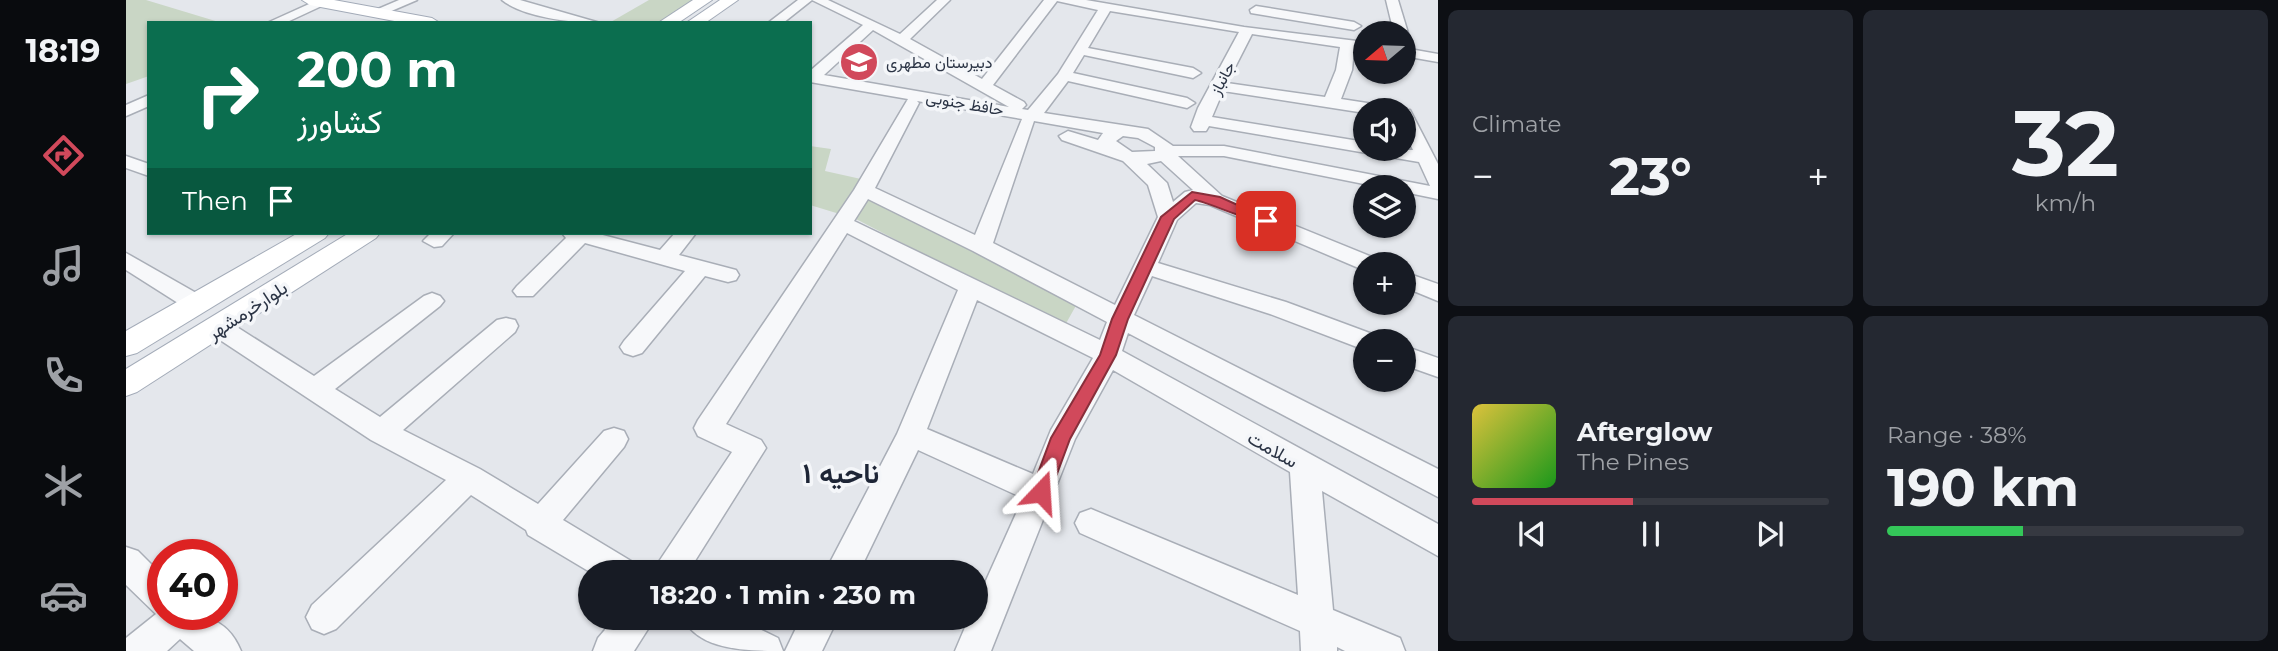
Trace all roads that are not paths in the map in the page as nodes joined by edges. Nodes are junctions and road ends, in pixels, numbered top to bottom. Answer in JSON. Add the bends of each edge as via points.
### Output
{"nodes":[{"id":1,"x":411,"y":0,"type":"edge"},
{"id":2,"x":508,"y":0,"type":"edge"},
{"id":3,"x":562,"y":0,"type":"edge"},
{"id":4,"x":704,"y":0,"type":"edge"},
{"id":5,"x":730,"y":0,"type":"edge"},
{"id":6,"x":806,"y":0,"type":"edge"},
{"id":7,"x":944,"y":0,"type":"edge"},
{"id":8,"x":1051,"y":0,"type":"edge"},
{"id":9,"x":1062,"y":0,"type":"edge"},
{"id":10,"x":1392,"y":0,"type":"edge"},
{"id":11,"x":316,"y":1,"type":"edge"},
{"id":12,"x":827,"y":1,"type":"edge"},
{"id":13,"x":1099,"y":4,"type":"edge"},
{"id":14,"x":540,"y":11,"type":"junction"},
{"id":15,"x":377,"y":12,"type":"junction"},
{"id":16,"x":1154,"y":12,"type":"edge"},
{"id":17,"x":277,"y":21,"type":"edge"},
{"id":18,"x":410,"y":21,"type":"edge"},
{"id":19,"x":585,"y":21,"type":"edge"},
{"id":20,"x":669,"y":21,"type":"edge"},
{"id":21,"x":697,"y":21,"type":"edge"},
{"id":22,"x":777,"y":21,"type":"edge"},
{"id":23,"x":1250,"y":21,"type":"edge"},
{"id":24,"x":1398,"y":21,"type":"edge"},
{"id":25,"x":872,"y":24,"type":"junction"},
{"id":26,"x":1353,"y":26,"type":"edge"},
{"id":27,"x":900,"y":41,"type":"junction"},
{"id":28,"x":1348,"y":43,"type":"junction"},
{"id":29,"x":1353,"y":44,"type":"edge"},
{"id":30,"x":1079,"y":50,"type":"junction"},
{"id":31,"x":1416,"y":54,"type":"edge"},
{"id":32,"x":1438,"y":58,"type":"edge"},
{"id":33,"x":1193,"y":73,"type":"dead end"},
{"id":34,"x":1064,"y":76,"type":"junction"},
{"id":35,"x":812,"y":78,"type":"edge"},
{"id":36,"x":812,"y":79,"type":"edge"},
{"id":37,"x":812,"y":79,"type":"edge"},
{"id":38,"x":984,"y":86,"type":"junction"},
{"id":39,"x":1218,"y":86,"type":"junction"},
{"id":40,"x":147,"y":102,"type":"edge"},
{"id":41,"x":911,"y":103,"type":"junction"},
{"id":42,"x":1187,"y":103,"type":"dead end"},
{"id":43,"x":1331,"y":103,"type":"junction"},
{"id":44,"x":1353,"y":106,"type":"edge"},
{"id":45,"x":126,"y":111,"type":"edge"},
{"id":46,"x":1031,"y":119,"type":"junction"},
{"id":47,"x":1201,"y":123,"type":"junction"},
{"id":48,"x":1119,"y":131,"type":"junction"},
{"id":49,"x":1146,"y":134,"type":"junction"},
{"id":50,"x":1416,"y":138,"type":"edge"},
{"id":51,"x":1353,"y":146,"type":"edge"},
{"id":52,"x":1198,"y":151,"type":"junction"},
{"id":53,"x":1224,"y":151,"type":"junction"},
{"id":54,"x":1165,"y":153,"type":"junction"},
{"id":55,"x":1123,"y":154,"type":"junction"},
{"id":56,"x":1416,"y":156,"type":"edge"},
{"id":57,"x":1426,"y":158,"type":"junction"},
{"id":58,"x":126,"y":162,"type":"edge"},
{"id":59,"x":147,"y":169,"type":"edge"},
{"id":60,"x":1183,"y":171,"type":"junction"},
{"id":61,"x":1157,"y":183,"type":"junction"},
{"id":62,"x":1438,"y":183,"type":"edge"},
{"id":63,"x":864,"y":190,"type":"junction"},
{"id":64,"x":1438,"y":193,"type":"edge"},
{"id":65,"x":1192,"y":196,"type":"junction"},
{"id":66,"x":1215,"y":200,"type":"junction"},
{"id":67,"x":1168,"y":217,"type":"junction"},
{"id":68,"x":843,"y":223,"type":"junction"},
{"id":69,"x":312,"y":235,"type":"edge"},
{"id":70,"x":364,"y":235,"type":"edge"},
{"id":71,"x":575,"y":235,"type":"edge"},
{"id":72,"x":580,"y":235,"type":"edge"},
{"id":73,"x":684,"y":235,"type":"edge"},
{"id":74,"x":981,"y":246,"type":"junction"},
{"id":75,"x":667,"y":256,"type":"junction"},
{"id":76,"x":1353,"y":257,"type":"edge"},
{"id":77,"x":126,"y":260,"type":"edge"},
{"id":78,"x":1145,"y":265,"type":"junction"},
{"id":79,"x":699,"y":269,"type":"junction"},
{"id":80,"x":728,"y":275,"type":"dead end"},
{"id":81,"x":1416,"y":284,"type":"edge"},
{"id":82,"x":971,"y":286,"type":"junction"},
{"id":83,"x":525,"y":291,"type":"dead end"},
{"id":84,"x":1438,"y":293,"type":"edge"},
{"id":85,"x":432,"y":301,"type":"dead end"},
{"id":86,"x":197,"y":304,"type":"junction"},
{"id":87,"x":1120,"y":319,"type":"junction"},
{"id":88,"x":506,"y":326,"type":"dead end"},
{"id":89,"x":220,"y":328,"type":"junction"},
{"id":90,"x":1353,"y":336,"type":"edge"},
{"id":91,"x":126,"y":345,"type":"edge"},
{"id":92,"x":633,"y":346,"type":"dead end"},
{"id":93,"x":1108,"y":355,"type":"junction"},
{"id":94,"x":1416,"y":360,"type":"edge"},
{"id":95,"x":1438,"y":368,"type":"edge"},
{"id":96,"x":126,"y":384,"type":"edge"},
{"id":97,"x":317,"y":388,"type":"junction"},
{"id":98,"x":381,"y":432,"type":"junction"},
{"id":99,"x":912,"y":435,"type":"junction"},
{"id":100,"x":614,"y":439,"type":"dead end"},
{"id":101,"x":1305,"y":467,"type":"junction"},
{"id":102,"x":469,"y":478,"type":"junction"},
{"id":103,"x":1438,"y":484,"type":"edge"},
{"id":104,"x":1041,"y":492,"type":"junction"},
{"id":105,"x":1091,"y":523,"type":"dead end"},
{"id":106,"x":539,"y":525,"type":"junction"},
{"id":107,"x":1438,"y":541,"type":"edge"},
{"id":108,"x":599,"y":560,"type":"edge"},
{"id":109,"x":677,"y":560,"type":"edge"},
{"id":110,"x":848,"y":560,"type":"edge"},
{"id":111,"x":126,"y":562,"type":"edge"},
{"id":112,"x":147,"y":584,"type":"edge"},
{"id":113,"x":324,"y":617,"type":"dead end"},
{"id":114,"x":157,"y":630,"type":"edge"},
{"id":115,"x":197,"y":630,"type":"edge"},
{"id":116,"x":628,"y":630,"type":"edge"},
{"id":117,"x":724,"y":630,"type":"edge"},
{"id":118,"x":814,"y":630,"type":"edge"},
{"id":119,"x":1319,"y":637,"type":"edge"},
{"id":120,"x":139,"y":651,"type":"edge"},
{"id":121,"x":223,"y":651,"type":"edge"},
{"id":122,"x":611,"y":651,"type":"edge"},
{"id":123,"x":765,"y":651,"type":"edge"},
{"id":124,"x":803,"y":651,"type":"edge"},
{"id":125,"x":973,"y":651,"type":"edge"},
{"id":126,"x":1387,"y":651,"type":"edge"}],
"edges":[{"from":1,"to":15,"type":"street"},
{"from":2,"to":14,"type":"street"},
{"from":3,"to":14,"type":"street"},
{"from":4,"to":20,"type":"main road"},
{"from":5,"to":21,"type":"main road"},
{"from":6,"to":22,"type":"street"},
{"from":7,"to":27,"type":"street"},
{"from":8,"to":38,"type":"street"},
{"from":9,"to":13,"type":"street"},
{"from":10,"to":24,"type":"street"},
{"from":11,"to":15,"type":"main road"},
{"from":11,"to":17,"type":"street"},
{"from":12,"to":25,"type":"street"},
{"from":13,"to":16,"type":"street"},
{"from":13,"to":30,"type":"street"},
{"from":14,"to":19,"type":"street"},
{"from":15,"to":18,"type":"main road"},
{"from":16,"to":23,"type":"street"},
{"from":23,"to":26,"type":"street"},
{"from":23,"to":28,"type":"street"},
{"from":23,"to":39,"type":"street","name":"جانباز"},
{"from":25,"to":27,"type":"street"},
{"from":25,"to":35,"type":"street"},
{"from":27,"to":38,"type":"street"},
{"from":28,"to":29,"type":"street"},
{"from":28,"to":43,"type":"street","via":[[1344,70]]},
{"from":30,"to":33,"type":"street"},
{"from":30,"to":34,"type":"street"},
{"from":31,"to":32,"type":"street"},
{"from":34,"to":42,"type":"street"},
{"from":34,"to":46,"type":"street"},
{"from":36,"to":41,"type":"street","name":"حافظ جنوبی"},
{"from":37,"to":46,"type":"street","name":"حافظ جنوبی"},
{"from":38,"to":46,"type":"street"},
{"from":39,"to":43,"type":"street"},
{"from":39,"to":47,"type":"street","name":"جانباز"},
{"from":40,"to":45,"type":"street"},
{"from":41,"to":46,"type":"street","name":"حافظ جنوبی"},
{"from":41,"to":63,"type":"street"},
{"from":43,"to":44,"type":"street"},
{"from":46,"to":48,"type":"street","name":"حافظ جنوبی"},
{"from":46,"to":55,"type":"street","name":"حافظ جنوبی"},
{"from":46,"to":74,"type":"street"},
{"from":47,"to":49,"type":"street","name":"حافظ جنوبی","via":[[1178,133]]},
{"from":47,"to":51,"type":"street"},
{"from":47,"to":53,"type":"street"},
{"from":48,"to":49,"type":"street","name":"حافظ جنوبی"},
{"from":48,"to":55,"type":"street","via":[[1106,139]]},
{"from":49,"to":54,"type":"street","via":[[1159,140]]},
{"from":50,"to":57,"type":"street"},
{"from":52,"to":53,"type":"street"},
{"from":52,"to":54,"type":"street"},
{"from":52,"to":60,"type":"street"},
{"from":53,"to":64,"type":"street"},
{"from":54,"to":55,"type":"street","via":[[1154,158]]},
{"from":54,"to":60,"type":"street"},
{"from":55,"to":61,"type":"street"},
{"from":56,"to":57,"type":"street"},
{"from":57,"to":62,"type":"street"},
{"from":58,"to":59,"type":"street"},
{"from":60,"to":66,"type":"street"},
{"from":61,"to":65,"type":"street"},
{"from":61,"to":67,"type":"street"},
{"from":63,"to":68,"type":"street"},
{"from":63,"to":74,"type":"street"},
{"from":65,"to":66,"type":"street"},
{"from":65,"to":67,"type":"street"},
{"from":66,"to":76,"type":"street"},
{"from":67,"to":78,"type":"street"},
{"from":68,"to":82,"type":"street","name":"سلامت"},
{"from":68,"to":109,"type":"street","via":[[708,428],[751,448]]},
{"from":69,"to":86,"type":"main road","name":"بلوارخرمشهر"},
{"from":70,"to":89,"type":"main road","name":"بلوارخرمشهر"},
{"from":71,"to":83,"type":"street"},
{"from":72,"to":75,"type":"street"},
{"from":73,"to":75,"type":"street"},
{"from":74,"to":87,"type":"street"},
{"from":75,"to":79,"type":"street"},
{"from":77,"to":86,"type":"street"},
{"from":78,"to":87,"type":"street"},
{"from":78,"to":90,"type":"street"},
{"from":79,"to":80,"type":"street"},
{"from":79,"to":92,"type":"street"},
{"from":81,"to":84,"type":"street"},
{"from":82,"to":93,"type":"street","name":"سلامت"},
{"from":82,"to":99,"type":"street"},
{"from":85,"to":97,"type":"street"},
{"from":86,"to":91,"type":"main road","name":"بلوارخرمشهر"},
{"from":87,"to":93,"type":"street"},
{"from":87,"to":103,"type":"street"},
{"from":88,"to":98,"type":"street"},
{"from":89,"to":96,"type":"main road","name":"بلوارخرمشهر"},
{"from":89,"to":97,"type":"street"},
{"from":93,"to":101,"type":"street","name":"سلامت"},
{"from":93,"to":104,"type":"street","via":[[1061,438]]},
{"from":94,"to":95,"type":"street"},
{"from":97,"to":98,"type":"street"},
{"from":98,"to":102,"type":"street"},
{"from":99,"to":104,"type":"street"},
{"from":99,"to":110,"type":"street"},
{"from":100,"to":106,"type":"street"},
{"from":101,"to":107,"type":"street","name":"سلامت"},
{"from":101,"to":119,"type":"street"},
{"from":102,"to":106,"type":"street"},
{"from":102,"to":113,"type":"street"},
{"from":104,"to":125,"type":"street"},
{"from":105,"to":119,"type":"street"},
{"from":106,"to":108,"type":"street"},
{"from":111,"to":112,"type":"street"},
{"from":114,"to":120,"type":"street"},
{"from":115,"to":121,"type":"street"},
{"from":116,"to":122,"type":"street"},
{"from":117,"to":123,"type":"street"},
{"from":118,"to":124,"type":"street"},
{"from":119,"to":126,"type":"street"}]}
